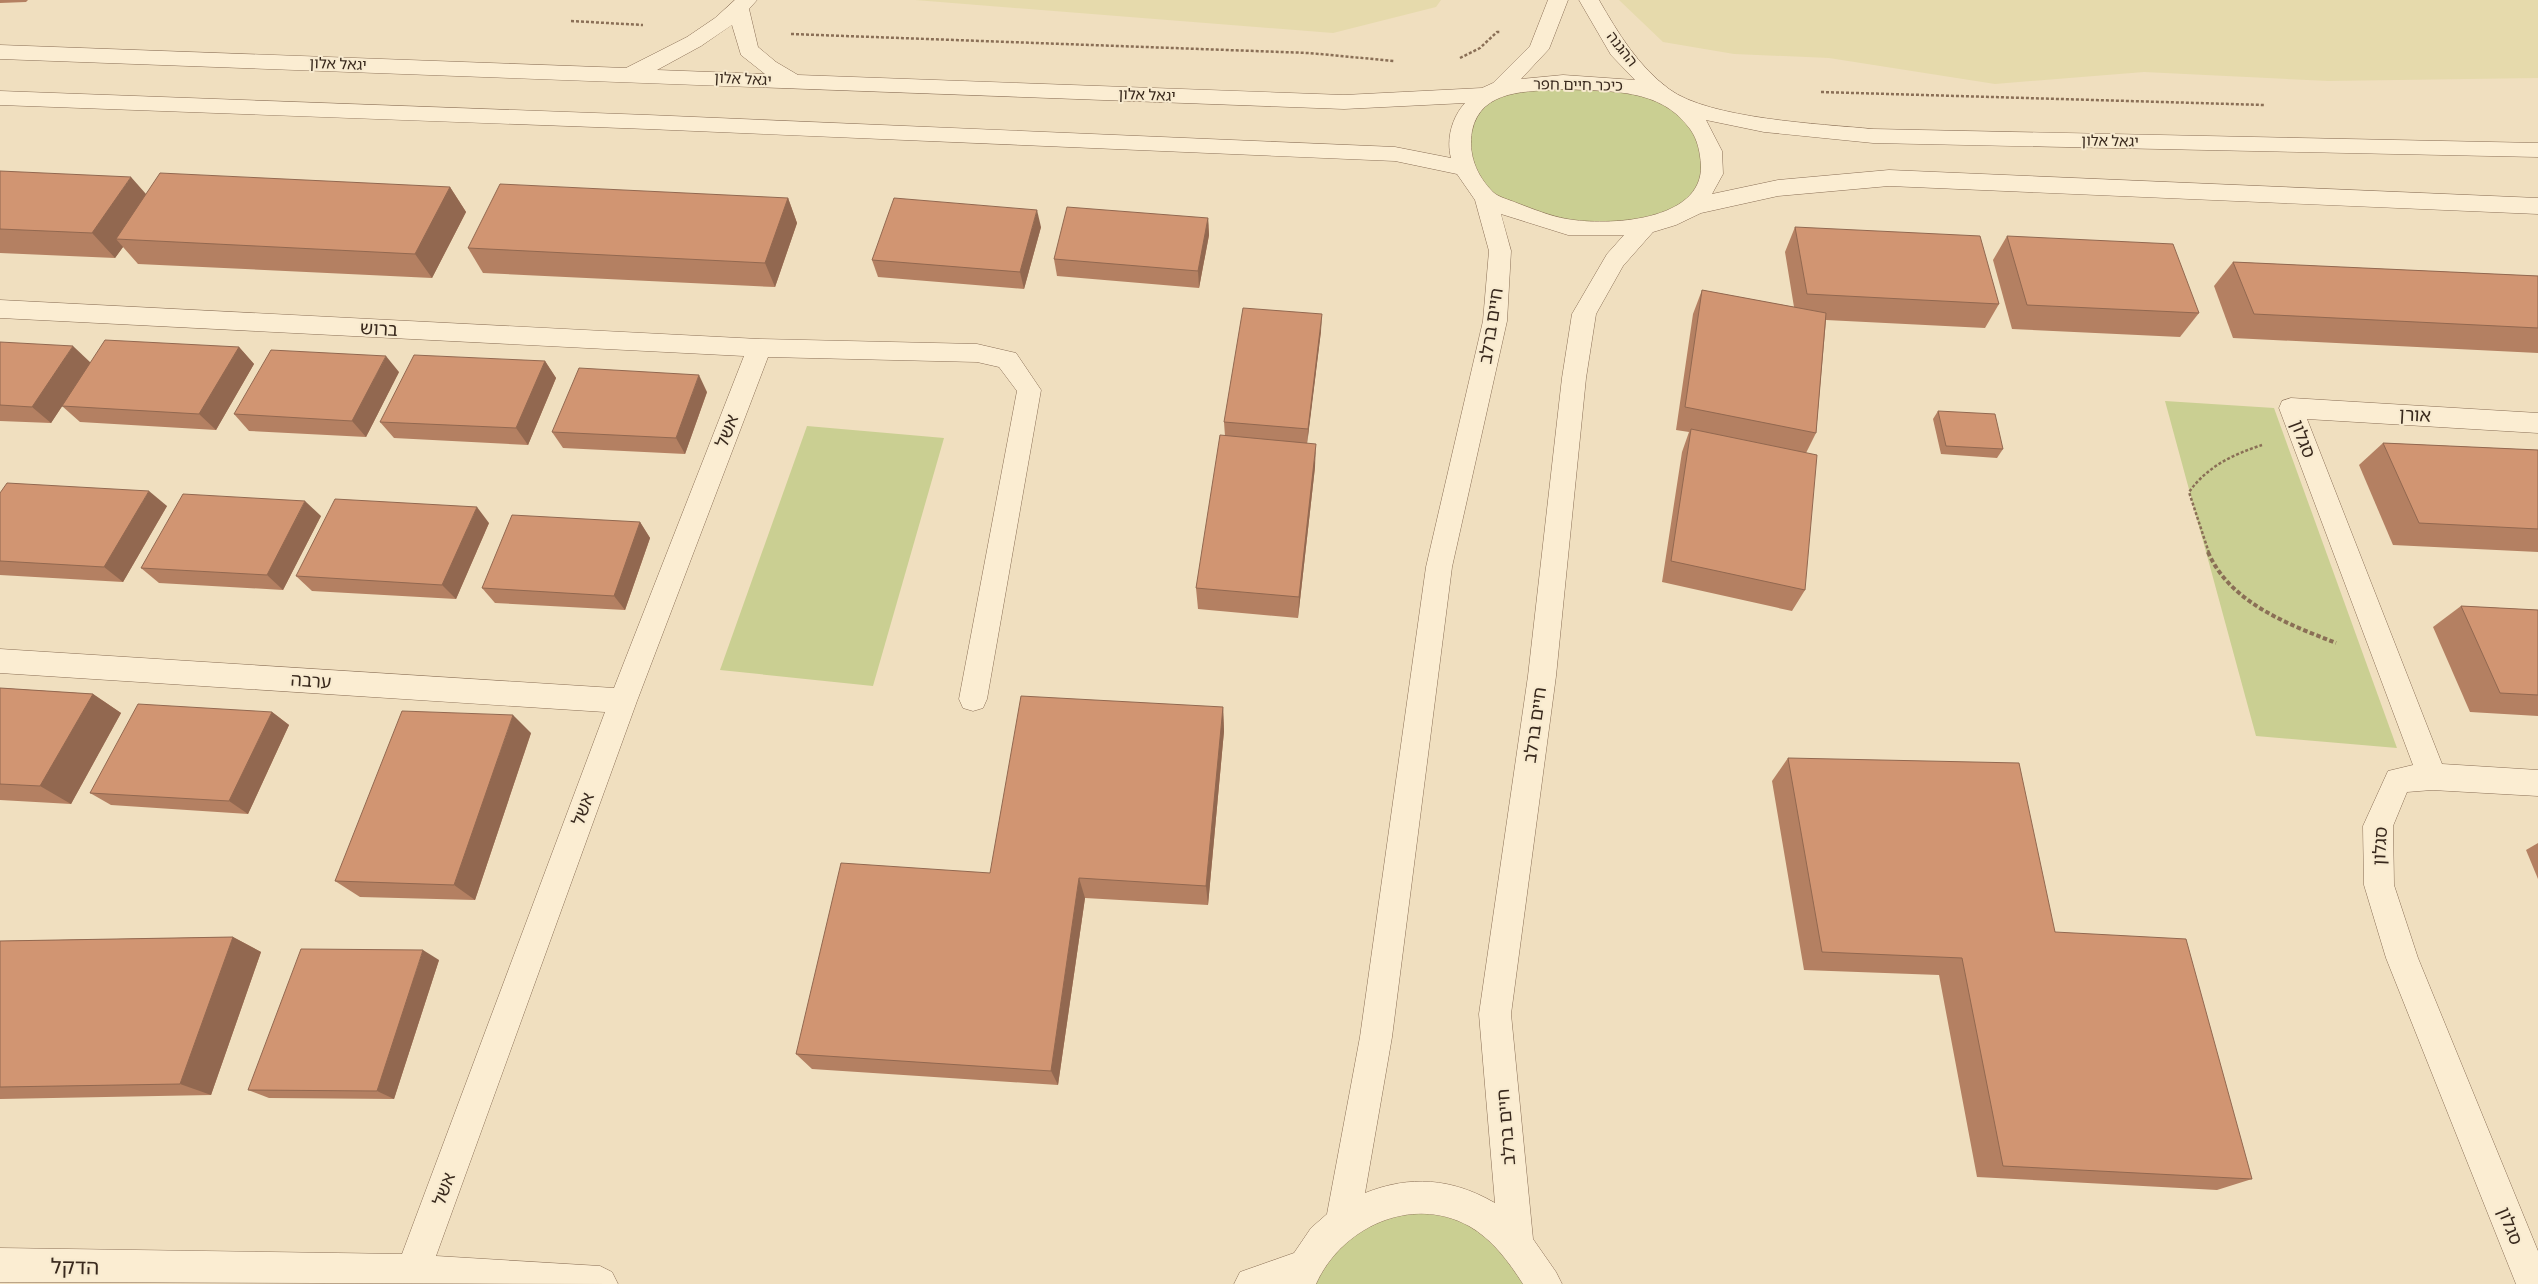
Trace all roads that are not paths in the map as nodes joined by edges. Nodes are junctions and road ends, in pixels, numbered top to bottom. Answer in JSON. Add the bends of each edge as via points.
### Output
{"nodes":[{"id":1,"x":1558,"y":0,"type":"edge"},
{"id":2,"x":1589,"y":0,"type":"edge"},
{"id":3,"x":743,"y":4,"type":"edge"},
{"id":4,"x":0,"y":52,"type":"edge"},
{"id":5,"x":628,"y":74,"type":"junction"},
{"id":6,"x":794,"y":82,"type":"junction"},
{"id":7,"x":1493,"y":91,"type":"junction"},
{"id":8,"x":1661,"y":94,"type":"junction"},
{"id":9,"x":0,"y":98,"type":"edge"},
{"id":10,"x":1684,"y":108,"type":"junction"},
{"id":11,"x":2538,"y":150,"type":"edge"},
{"id":12,"x":1464,"y":168,"type":"junction"},
{"id":13,"x":1486,"y":199,"type":"junction"},
{"id":14,"x":1695,"y":206,"type":"junction"},
{"id":15,"x":2538,"y":206,"type":"edge"},
{"id":16,"x":1645,"y":226,"type":"junction"},
{"id":17,"x":0,"y":309,"type":"edge"},
{"id":18,"x":759,"y":348,"type":"junction"},
{"id":19,"x":2291,"y":408,"type":"joint"},
{"id":20,"x":2538,"y":422,"type":"edge"},
{"id":21,"x":0,"y":661,"type":"edge"},
{"id":22,"x":973,"y":699,"type":"dead end"},
{"id":23,"x":623,"y":701,"type":"junction"},
{"id":24,"x":2432,"y":777,"type":"junction"},
{"id":25,"x":2538,"y":783,"type":"edge"},
{"id":26,"x":1342,"y":1223,"type":"junction"},
{"id":27,"x":1516,"y":1243,"type":"junction"},
{"id":28,"x":0,"y":1265,"type":"edge"},
{"id":29,"x":413,"y":1272,"type":"junction"},
{"id":30,"x":1300,"y":1276,"type":"edge"},
{"id":31,"x":600,"y":1284,"type":"edge"},
{"id":32,"x":1252,"y":1284,"type":"edge"},
{"id":33,"x":1544,"y":1284,"type":"edge"},
{"id":34,"x":2534,"y":1284,"type":"edge"}],
"edges":[{"from":1,"to":7,"type":"street","via":[[1539,49]]},
{"from":2,"to":8,"type":"street","name":"ההגנה","via":[[1618,50]]},
{"from":3,"to":5,"type":"street","via":[[688,46]]},
{"from":3,"to":6,"type":"street","via":[[748,50]]},
{"from":4,"to":5,"type":"street","name":"יגאל אלון"},
{"from":5,"to":6,"type":"street","name":"יגאל אלון"},
{"from":6,"to":7,"type":"street","name":"יגאל אלון","via":[[1344,102]]},
{"from":7,"to":8,"type":"street","name":"כיכר חיים חפר","via":[[1563,82],[1636,87]]},
{"from":7,"to":12,"type":"street","via":[[1470,110],[1462,128],[1460,148]]},
{"from":8,"to":10,"type":"street","name":"כיכר חיים חפר"},
{"from":9,"to":12,"type":"street","via":[[1385,153]]},
{"from":10,"to":11,"type":"street","name":"יגאל אלון","via":[[1764,125],[1873,136]]},
{"from":10,"to":14,"type":"street","name":"כיכר חיים חפר","via":[[1701,128],[1711,151],[1712,174]]},
{"from":12,"to":13,"type":"street"},
{"from":13,"to":16,"type":"street","via":[[1525,215],[1568,226]]},
{"from":13,"to":26,"type":"street","name":"חיים ברלב","via":[[1500,251],[1495,321],[1439,567],[1376,1036]]},
{"from":14,"to":15,"type":"street","via":[[1778,188],[1889,178]]},
{"from":14,"to":16,"type":"street"},
{"from":16,"to":27,"type":"street","name":"חיים ברלב","via":[[1615,260],[1584,314],[1574,378],[1542,676],[1495,1014]]},
{"from":17,"to":18,"type":"street","name":"ברוש"},
{"from":18,"to":22,"type":"street","name":"ברוש","via":[[977,353],[1007,359],[1030,390]]},
{"from":18,"to":23,"type":"street","name":"אשל"},
{"from":19,"to":20,"type":"street","name":"אורן"},
{"from":19,"to":24,"type":"street","name":"סגלון"},
{"from":21,"to":23,"type":"street","name":"ערבה"},
{"from":23,"to":29,"type":"street","name":"אשל"},
{"from":24,"to":25,"type":"street"},
{"from":24,"to":34,"type":"street","name":"סגלון","via":[[2398,780],[2378,826],[2378,885],[2402,958]]},
{"from":26,"to":27,"type":"street","via":[[1363,1208],[1402,1196],[1443,1199],[1483,1215]]},
{"from":26,"to":30,"type":"street","via":[[1330,1232]]},
{"from":27,"to":33,"type":"street"},
{"from":28,"to":29,"type":"street","name":"הדקל"},
{"from":29,"to":31,"type":"street","name":"הדקל"},
{"from":30,"to":32,"type":"street"}]}
